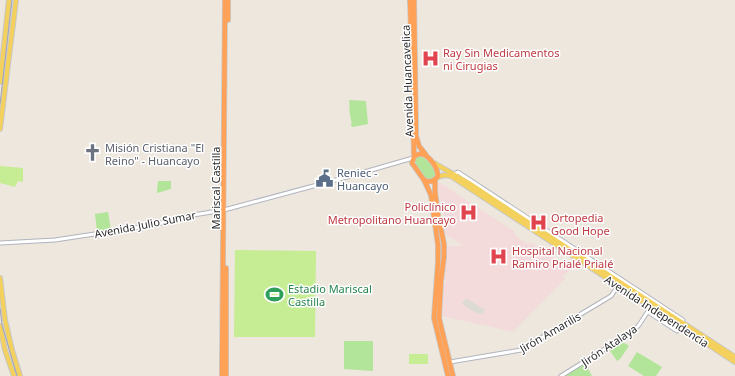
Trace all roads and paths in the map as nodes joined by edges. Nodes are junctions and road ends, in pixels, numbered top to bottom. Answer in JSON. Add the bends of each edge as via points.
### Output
{"nodes":[{"id":1,"x":9,"y":0,"type":"edge"},
{"id":2,"x":16,"y":0,"type":"edge"},
{"id":3,"x":225,"y":0,"type":"edge"},
{"id":4,"x":228,"y":0,"type":"edge"},
{"id":5,"x":410,"y":0,"type":"edge"},
{"id":6,"x":414,"y":0,"type":"edge"},
{"id":7,"x":0,"y":82,"type":"edge"},
{"id":8,"x":0,"y":129,"type":"edge"},
{"id":9,"x":413,"y":158,"type":"junction"},
{"id":10,"x":428,"y":158,"type":"junction"},
{"id":11,"x":404,"y":161,"type":"junction"},
{"id":12,"x":434,"y":163,"type":"junction"},
{"id":13,"x":413,"y":165,"type":"junction"},
{"id":14,"x":454,"y":174,"type":"junction"},
{"id":15,"x":436,"y":178,"type":"junction"},
{"id":16,"x":424,"y":180,"type":"junction"},
{"id":17,"x":225,"y":209,"type":"junction"},
{"id":18,"x":436,"y":218,"type":"junction"},
{"id":19,"x":0,"y":243,"type":"edge"},
{"id":20,"x":0,"y":278,"type":"edge"},
{"id":21,"x":618,"y":286,"type":"junction"},
{"id":22,"x":438,"y":298,"type":"junction"},
{"id":23,"x":652,"y":305,"type":"junction"},
{"id":24,"x":648,"y":312,"type":"junction"},
{"id":25,"x":683,"y":320,"type":"dead end"},
{"id":26,"x":0,"y":326,"type":"edge"},
{"id":27,"x":677,"y":330,"type":"dead end"},
{"id":28,"x":735,"y":357,"type":"edge"},
{"id":29,"x":450,"y":362,"type":"junction"},
{"id":30,"x":735,"y":362,"type":"edge"},
{"id":31,"x":14,"y":376,"type":"edge"},
{"id":32,"x":20,"y":376,"type":"edge"},
{"id":33,"x":222,"y":376,"type":"edge"},
{"id":34,"x":226,"y":376,"type":"edge"},
{"id":35,"x":448,"y":376,"type":"edge"},
{"id":36,"x":453,"y":376,"type":"edge"},
{"id":37,"x":561,"y":376,"type":"edge"}],
"edges":[{"from":1,"to":7,"type":"main road"},
{"from":2,"to":8,"type":"main road"},
{"from":3,"to":17,"type":"highway","name":"Mariscal Castilla"},
{"from":4,"to":17,"type":"highway","name":"Mariscal Castilla"},
{"from":5,"to":9,"type":"highway","name":"Avenida Huancavelica"},
{"from":6,"to":10,"type":"highway","name":"Avenida Huancavelica","via":[[416,136],[419,146]]},
{"from":9,"to":10,"type":"highway","via":[[420,154]]},
{"from":9,"to":11,"type":"street","name":"Avenida Julio Sumar"},
{"from":9,"to":13,"type":"highway","name":"Avenida Huancavelica"},
{"from":10,"to":12,"type":"highway","name":"Avenida Huancavelica"},
{"from":11,"to":13,"type":"street"},
{"from":11,"to":17,"type":"street","name":"Avenida Julio Sumar"},
{"from":12,"to":14,"type":"main road","name":"Avenida Independencia"},
{"from":12,"to":15,"type":"highway","via":[[438,174]]},
{"from":13,"to":16,"type":"highway"},
{"from":14,"to":23,"type":"main road","name":"Avenida Independencia"},
{"from":14,"to":25,"type":"street","name":"Avenida Independencia","via":[[458,172]]},
{"from":15,"to":16,"type":"highway","via":[[430,182]]},
{"from":15,"to":18,"type":"highway"},
{"from":15,"to":21,"type":"main road","name":"Avenida Independencia","via":[[451,176]]},
{"from":16,"to":18,"type":"highway","via":[[431,195]]},
{"from":17,"to":19,"type":"street","name":"Avenida Julio Sumar","via":[[154,225],[55,240]]},
{"from":17,"to":33,"type":"highway","name":"Mariscal Castilla"},
{"from":17,"to":34,"type":"highway"},
{"from":18,"to":22,"type":"highway"},
{"from":20,"to":32,"type":"main road","via":[[3,320]]},
{"from":21,"to":23,"type":"main road","name":"Avenida Independencia"},
{"from":21,"to":29,"type":"street","name":"Jirón Amarilis","via":[[611,296],[522,350]]},
{"from":22,"to":29,"type":"highway","via":[[439,318]]},
{"from":22,"to":35,"type":"highway","via":[[434,318]]},
{"from":23,"to":24,"type":"street","name":"Jirón Atalaya"},
{"from":23,"to":28,"type":"main road","name":"Avenida Independencia"},
{"from":23,"to":30,"type":"main road","name":"Avenida Independencia"},
{"from":24,"to":27,"type":"street","name":"Avenida Independencia"},
{"from":24,"to":37,"type":"street","name":"Jirón Atalaya","via":[[636,328]]},
{"from":26,"to":31,"type":"main road"},
{"from":29,"to":36,"type":"highway"}]}
